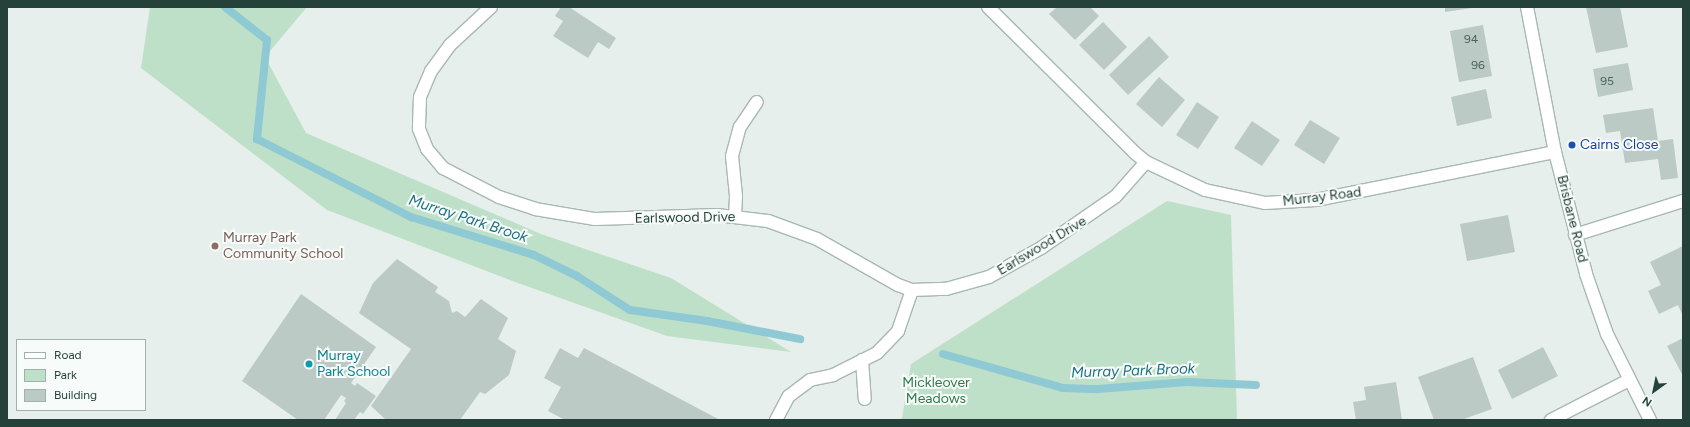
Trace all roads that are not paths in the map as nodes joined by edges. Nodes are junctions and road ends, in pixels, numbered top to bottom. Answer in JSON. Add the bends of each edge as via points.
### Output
{"nodes":[{"id":1,"x":491,"y":7,"type":"edge"},
{"id":2,"x":988,"y":7,"type":"edge"},
{"id":3,"x":1527,"y":7,"type":"edge"},
{"id":4,"x":757,"y":102,"type":"dead end"},
{"id":5,"x":1555,"y":152,"type":"junction"},
{"id":6,"x":1146,"y":162,"type":"junction"},
{"id":7,"x":1683,"y":201,"type":"edge"},
{"id":8,"x":735,"y":216,"type":"junction"},
{"id":9,"x":1576,"y":235,"type":"junction"},
{"id":10,"x":912,"y":290,"type":"junction"},
{"id":11,"x":862,"y":360,"type":"junction"},
{"id":12,"x":1629,"y":380,"type":"junction"},
{"id":13,"x":865,"y":399,"type":"dead end"},
{"id":14,"x":776,"y":420,"type":"edge"},
{"id":15,"x":1551,"y":420,"type":"edge"},
{"id":16,"x":1650,"y":420,"type":"edge"}],
"edges":[{"from":1,"to":8,"type":"street","name":"Earlswood Drive","via":[[450,45],[431,71],[420,97],[418,118],[422,138],[434,159],[443,168],[499,197],[535,209],[572,216],[620,219]]},
{"from":2,"to":6,"type":"street","name":"Murray Road","via":[[1112,132]]},
{"from":3,"to":5,"type":"street","name":"Brisbane Road"},
{"from":4,"to":8,"type":"street","via":[[740,127],[732,156]]},
{"from":5,"to":6,"type":"street","name":"Murray Road","via":[[1344,196],[1291,203],[1265,203],[1205,190]]},
{"from":5,"to":9,"type":"street","name":"Brisbane Road"},
{"from":6,"to":10,"type":"street","name":"Earlswood Drive","via":[[1116,196],[1095,213],[1012,266],[969,285]]},
{"from":7,"to":9,"type":"street"},
{"from":8,"to":10,"type":"street","name":"Earlswood Drive","via":[[768,221],[793,229]]},
{"from":9,"to":12,"type":"street","name":"Brisbane Road","via":[[1597,309]]},
{"from":10,"to":11,"type":"street","via":[[898,331],[877,353]]},
{"from":11,"to":13,"type":"street"},
{"from":11,"to":14,"type":"street","via":[[833,375],[810,380],[789,396]]},
{"from":12,"to":15,"type":"street"},
{"from":12,"to":16,"type":"street","name":"Brisbane Road"}]}
